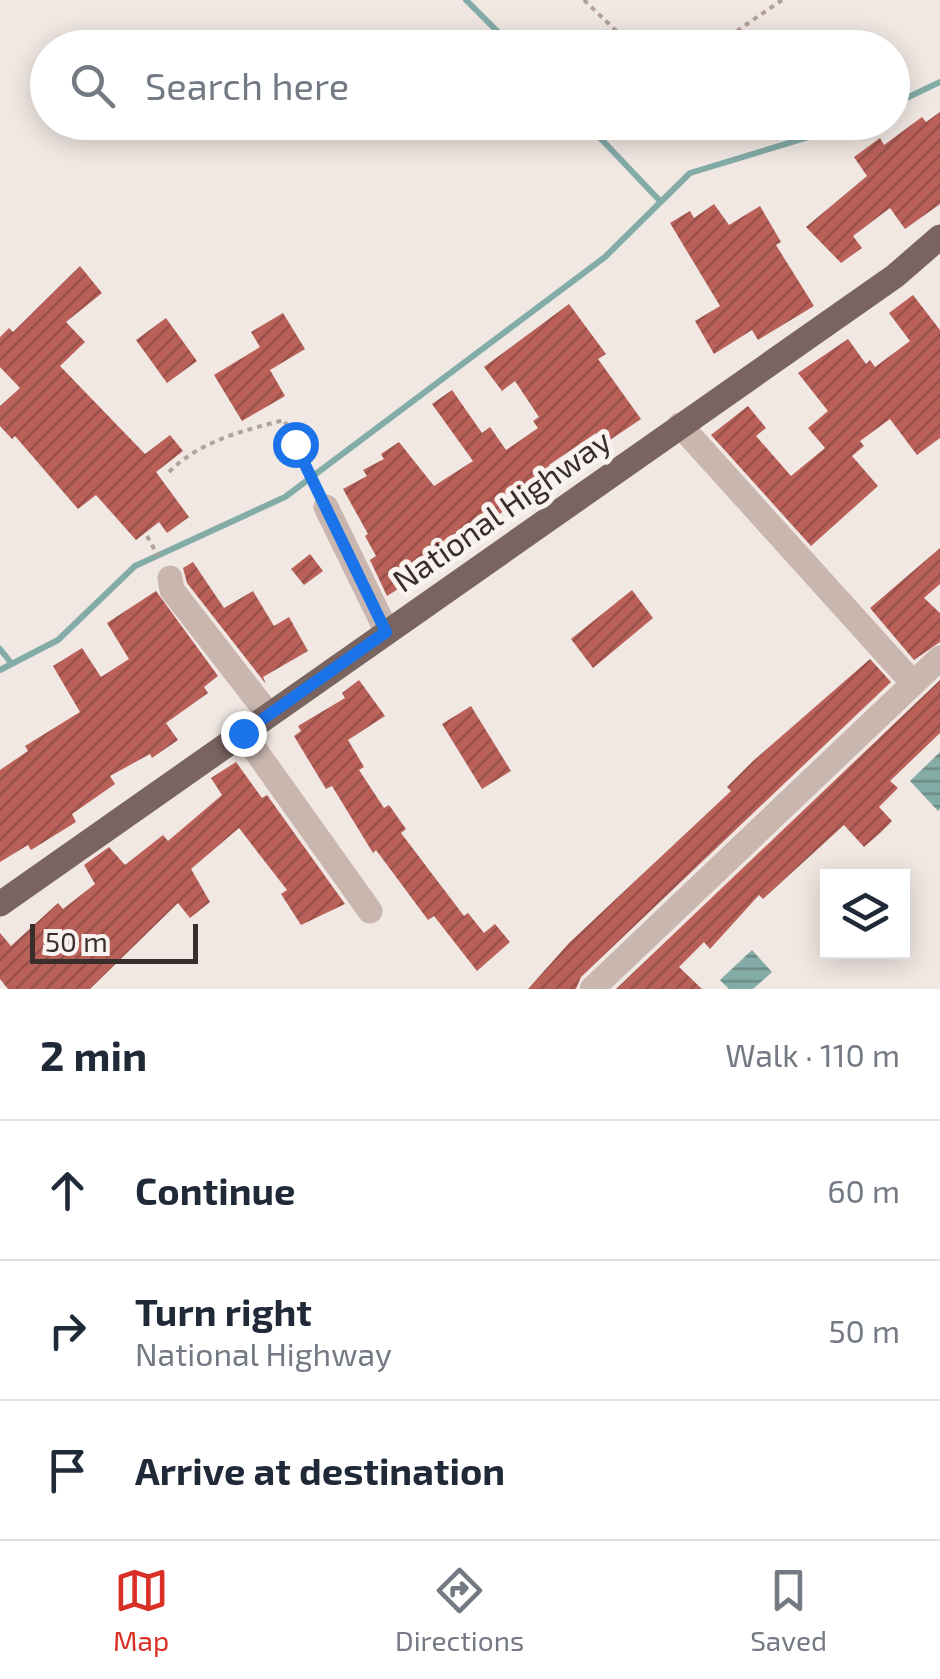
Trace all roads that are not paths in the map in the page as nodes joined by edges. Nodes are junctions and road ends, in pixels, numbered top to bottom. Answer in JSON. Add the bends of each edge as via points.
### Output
{"nodes":[{"id":1,"x":940,"y":237,"type":"edge"},
{"id":2,"x":680,"y":425,"type":"junction"},
{"id":3,"x":326,"y":507,"type":"road end"},
{"id":4,"x":170,"y":578,"type":"dead end"},
{"id":5,"x":386,"y":632,"type":"junction"},
{"id":6,"x":940,"y":658,"type":"edge"},
{"id":7,"x":913,"y":683,"type":"junction"},
{"id":8,"x":269,"y":715,"type":"junction"},
{"id":9,"x":243,"y":733,"type":"junction"},
{"id":10,"x":0,"y":904,"type":"edge"},
{"id":11,"x":370,"y":911,"type":"dead end"},
{"id":12,"x":592,"y":989,"type":"edge"}],
"edges":[{"from":1,"to":2,"type":"main road","name":"National Highway","via":[[895,276]]},
{"from":2,"to":5,"type":"main road","name":"National Highway"},
{"from":2,"to":7,"type":"street"},
{"from":3,"to":5,"type":"street"},
{"from":4,"to":8,"type":"street","via":[[172,590]]},
{"from":5,"to":8,"type":"main road","name":"National Highway"},
{"from":6,"to":7,"type":"street"},
{"from":7,"to":12,"type":"street"},
{"from":8,"to":9,"type":"main road","name":"National Highway"},
{"from":9,"to":10,"type":"main road","name":"National Highway"},
{"from":9,"to":11,"type":"street"}]}
